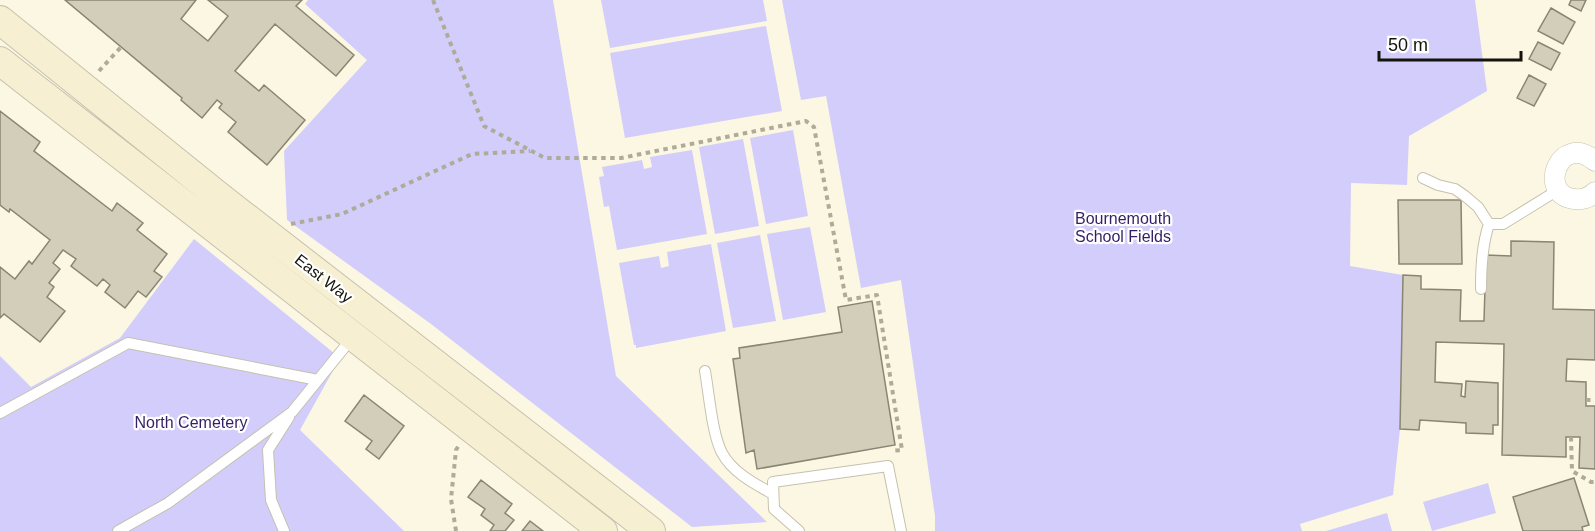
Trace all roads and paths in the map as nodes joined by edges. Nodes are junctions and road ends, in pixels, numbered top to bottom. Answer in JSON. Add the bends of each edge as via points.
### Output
{"nodes":[{"id":1,"x":433,"y":0,"type":"edge"},
{"id":2,"x":0,"y":21,"type":"edge"},
{"id":3,"x":121,"y":47,"type":"dead end"},
{"id":4,"x":0,"y":61,"type":"edge"},
{"id":5,"x":96,"y":97,"type":"junction"},
{"id":6,"x":531,"y":151,"type":"junction"},
{"id":7,"x":1593,"y":154,"type":"edge"},
{"id":8,"x":159,"y":167,"type":"junction"},
{"id":9,"x":1424,"y":178,"type":"dead end"},
{"id":10,"x":1558,"y":190,"type":"junction"},
{"id":11,"x":1595,"y":192,"type":"edge"},
{"id":12,"x":1490,"y":224,"type":"junction"},
{"id":13,"x":277,"y":241,"type":"junction"},
{"id":14,"x":309,"y":284,"type":"junction"},
{"id":15,"x":1480,"y":289,"type":"dead end"},
{"id":16,"x":353,"y":336,"type":"junction"},
{"id":17,"x":705,"y":371,"type":"dead end"},
{"id":18,"x":318,"y":380,"type":"junction"},
{"id":19,"x":1586,"y":400,"type":"dead end"},
{"id":20,"x":1595,"y":400,"type":"edge"},
{"id":21,"x":0,"y":412,"type":"edge"},
{"id":22,"x":292,"y":412,"type":"junction"},
{"id":23,"x":467,"y":425,"type":"junction"},
{"id":24,"x":1571,"y":437,"type":"dead end"},
{"id":25,"x":891,"y":451,"type":"dead end"},
{"id":26,"x":1595,"y":482,"type":"edge"},
{"id":27,"x":773,"y":494,"type":"junction"},
{"id":28,"x":120,"y":530,"type":"edge"},
{"id":29,"x":284,"y":531,"type":"edge"},
{"id":30,"x":456,"y":531,"type":"edge"},
{"id":31,"x":603,"y":531,"type":"edge"},
{"id":32,"x":651,"y":531,"type":"edge"},
{"id":33,"x":799,"y":531,"type":"edge"},
{"id":34,"x":901,"y":531,"type":"edge"}],
"edges":[{"from":1,"to":6,"type":"path","via":[[484,126]]},
{"from":2,"to":5,"type":"street","name":"East Way"},
{"from":3,"to":5,"type":"path","via":[[99,71]]},
{"from":4,"to":8,"type":"street","name":"East Way"},
{"from":5,"to":8,"type":"street","name":"East Way"},
{"from":6,"to":13,"type":"path","via":[[472,154],[342,214],[292,223]]},
{"from":6,"to":25,"type":"path","via":[[545,158],[621,158],[806,121],[814,127],[846,300],[877,296],[902,450]]},
{"from":7,"to":10,"type":"street","via":[[1570,154],[1558,162],[1554,174]]},
{"from":8,"to":13,"type":"street","name":"East Way"},
{"from":8,"to":14,"type":"street","name":"East Way"},
{"from":9,"to":12,"type":"lane","via":[[1455,189],[1478,207]]},
{"from":10,"to":11,"type":"street","via":[[1577,200]]},
{"from":10,"to":12,"type":"lane","via":[[1503,224]]},
{"from":12,"to":15,"type":"lane","via":[[1482,255]]},
{"from":13,"to":14,"type":"street","name":"East Way"},
{"from":14,"to":16,"type":"street","name":"East Way"},
{"from":14,"to":32,"type":"street","name":"East Way"},
{"from":16,"to":18,"type":"lane"},
{"from":16,"to":23,"type":"street","name":"East Way"},
{"from":17,"to":27,"type":"lane","via":[[723,454],[747,478]]},
{"from":18,"to":21,"type":"lane","via":[[128,343]]},
{"from":18,"to":22,"type":"lane"},
{"from":19,"to":20,"type":"path"},
{"from":22,"to":28,"type":"lane","via":[[168,502]]},
{"from":22,"to":29,"type":"lane","via":[[268,450],[271,500]]},
{"from":23,"to":30,"type":"path","via":[[456,450],[450,499]]},
{"from":23,"to":31,"type":"street","name":"East Way"},
{"from":24,"to":26,"type":"path","via":[[1572,471]]},
{"from":27,"to":33,"type":"lane","via":[[774,508]]},
{"from":27,"to":34,"type":"lane","via":[[773,482],[888,466]]}]}
